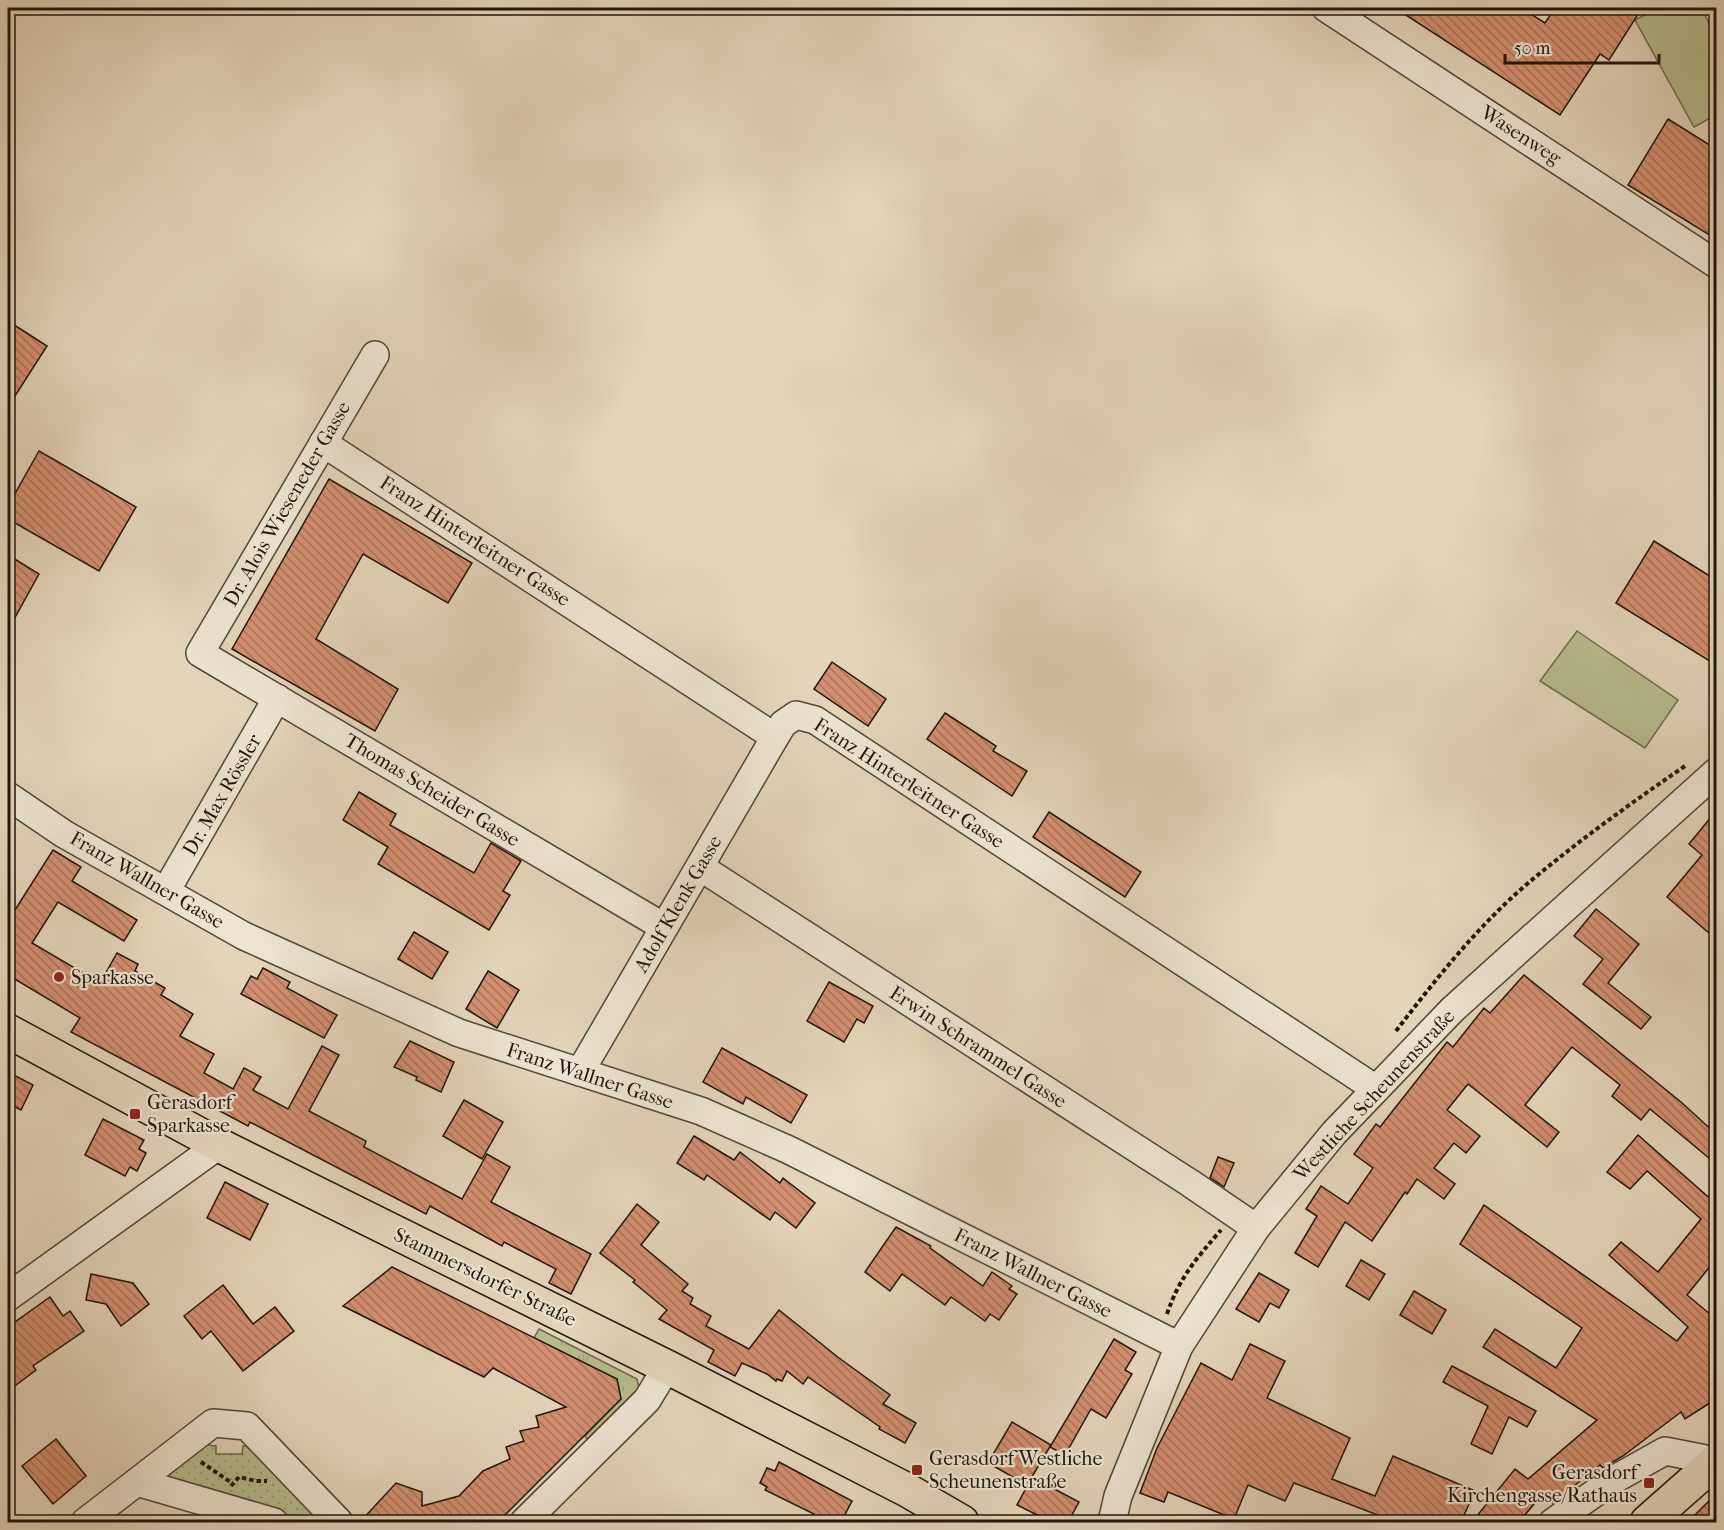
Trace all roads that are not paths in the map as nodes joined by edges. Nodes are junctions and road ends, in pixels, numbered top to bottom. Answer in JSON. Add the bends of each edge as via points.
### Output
{"nodes":[{"id":1,"x":1326,"y":8,"type":"edge"},
{"id":2,"x":1716,"y":264,"type":"edge"},
{"id":3,"x":375,"y":354,"type":"dead end"},
{"id":4,"x":323,"y":443,"type":"junction"},
{"id":5,"x":200,"y":653,"type":"joint"},
{"id":6,"x":277,"y":699,"type":"junction"},
{"id":7,"x":775,"y":737,"type":"junction"},
{"id":8,"x":1716,"y":772,"type":"edge"},
{"id":9,"x":8,"y":796,"type":"edge"},
{"id":10,"x":700,"y":867,"type":"junction"},
{"id":11,"x":166,"y":891,"type":"junction"},
{"id":12,"x":664,"y":927,"type":"junction"},
{"id":13,"x":8,"y":1031,"type":"edge"},
{"id":14,"x":580,"y":1072,"type":"junction"},
{"id":15,"x":1376,"y":1089,"type":"junction"},
{"id":16,"x":219,"y":1145,"type":"junction"},
{"id":17,"x":1256,"y":1228,"type":"junction"},
{"id":18,"x":8,"y":1297,"type":"edge"},
{"id":19,"x":1179,"y":1346,"type":"junction"},
{"id":20,"x":667,"y":1367,"type":"junction"},
{"id":21,"x":1716,"y":1461,"type":"edge"},
{"id":22,"x":137,"y":1482,"type":"junction"},
{"id":23,"x":1563,"y":1520,"type":"edge"},
{"id":24,"x":85,"y":1522,"type":"edge"},
{"id":25,"x":274,"y":1522,"type":"edge"},
{"id":26,"x":339,"y":1522,"type":"edge"},
{"id":27,"x":524,"y":1522,"type":"edge"},
{"id":28,"x":962,"y":1522,"type":"edge"},
{"id":29,"x":1112,"y":1522,"type":"edge"},
{"id":30,"x":1647,"y":1522,"type":"edge"}],
"edges":[{"from":1,"to":2,"type":"street","name":"Wasenweg"},
{"from":3,"to":4,"type":"street","name":"Dr. Alois Wieseneder Gasse"},
{"from":4,"to":5,"type":"street","name":"Dr. Alois Wieseneder Gasse"},
{"from":4,"to":7,"type":"street","name":"Franz Hinterleitner Gasse"},
{"from":5,"to":6,"type":"street","name":"Thomas Scheider Gasse"},
{"from":6,"to":11,"type":"street","name":"Dr. Max Rössler"},
{"from":6,"to":12,"type":"street","name":"Thomas Scheider Gasse"},
{"from":7,"to":10,"type":"street","name":"Adolf Klenk Gasse"},
{"from":7,"to":15,"type":"street","name":"Franz Hinterleitner Gasse","via":[[783,724],[796,715],[815,720]]},
{"from":8,"to":15,"type":"street","name":"Westliche Scheunenstraße","via":[[1452,1010]]},
{"from":9,"to":11,"type":"street","name":"Franz Wallner Gasse","via":[[64,834]]},
{"from":10,"to":12,"type":"street","name":"Adolf Klenk Gasse"},
{"from":10,"to":17,"type":"street","name":"Erwin Schrammel Gasse"},
{"from":11,"to":14,"type":"street","name":"Franz Wallner Gasse","via":[[244,936],[459,1034]]},
{"from":12,"to":14,"type":"street","name":"Adolf Klenk Gasse"},
{"from":13,"to":16,"type":"main road","name":"Stammersdorfer Straße"},
{"from":14,"to":19,"type":"street","name":"Franz Wallner Gasse","via":[[701,1111],[778,1145]]},
{"from":15,"to":17,"type":"street","name":"Westliche Scheunenstraße","via":[[1334,1133]]},
{"from":16,"to":18,"type":"street"},
{"from":16,"to":20,"type":"main road","name":"Stammersdorfer Straße"},
{"from":17,"to":19,"type":"street","name":"Westliche Scheunenstraße"},
{"from":19,"to":29,"type":"street","name":"Westliche Scheunenstraße","via":[[1118,1496]]},
{"from":20,"to":27,"type":"street","via":[[647,1400]]},
{"from":20,"to":28,"type":"main road","name":"Stammersdorfer Straße"},
{"from":21,"to":23,"type":"street","via":[[1665,1451],[1616,1479]]},
{"from":21,"to":30,"type":"main road"},
{"from":22,"to":24,"type":"street"},
{"from":22,"to":25,"type":"street","via":[[227,1495]]},
{"from":22,"to":26,"type":"street","via":[[213,1423],[247,1426]]}]}
